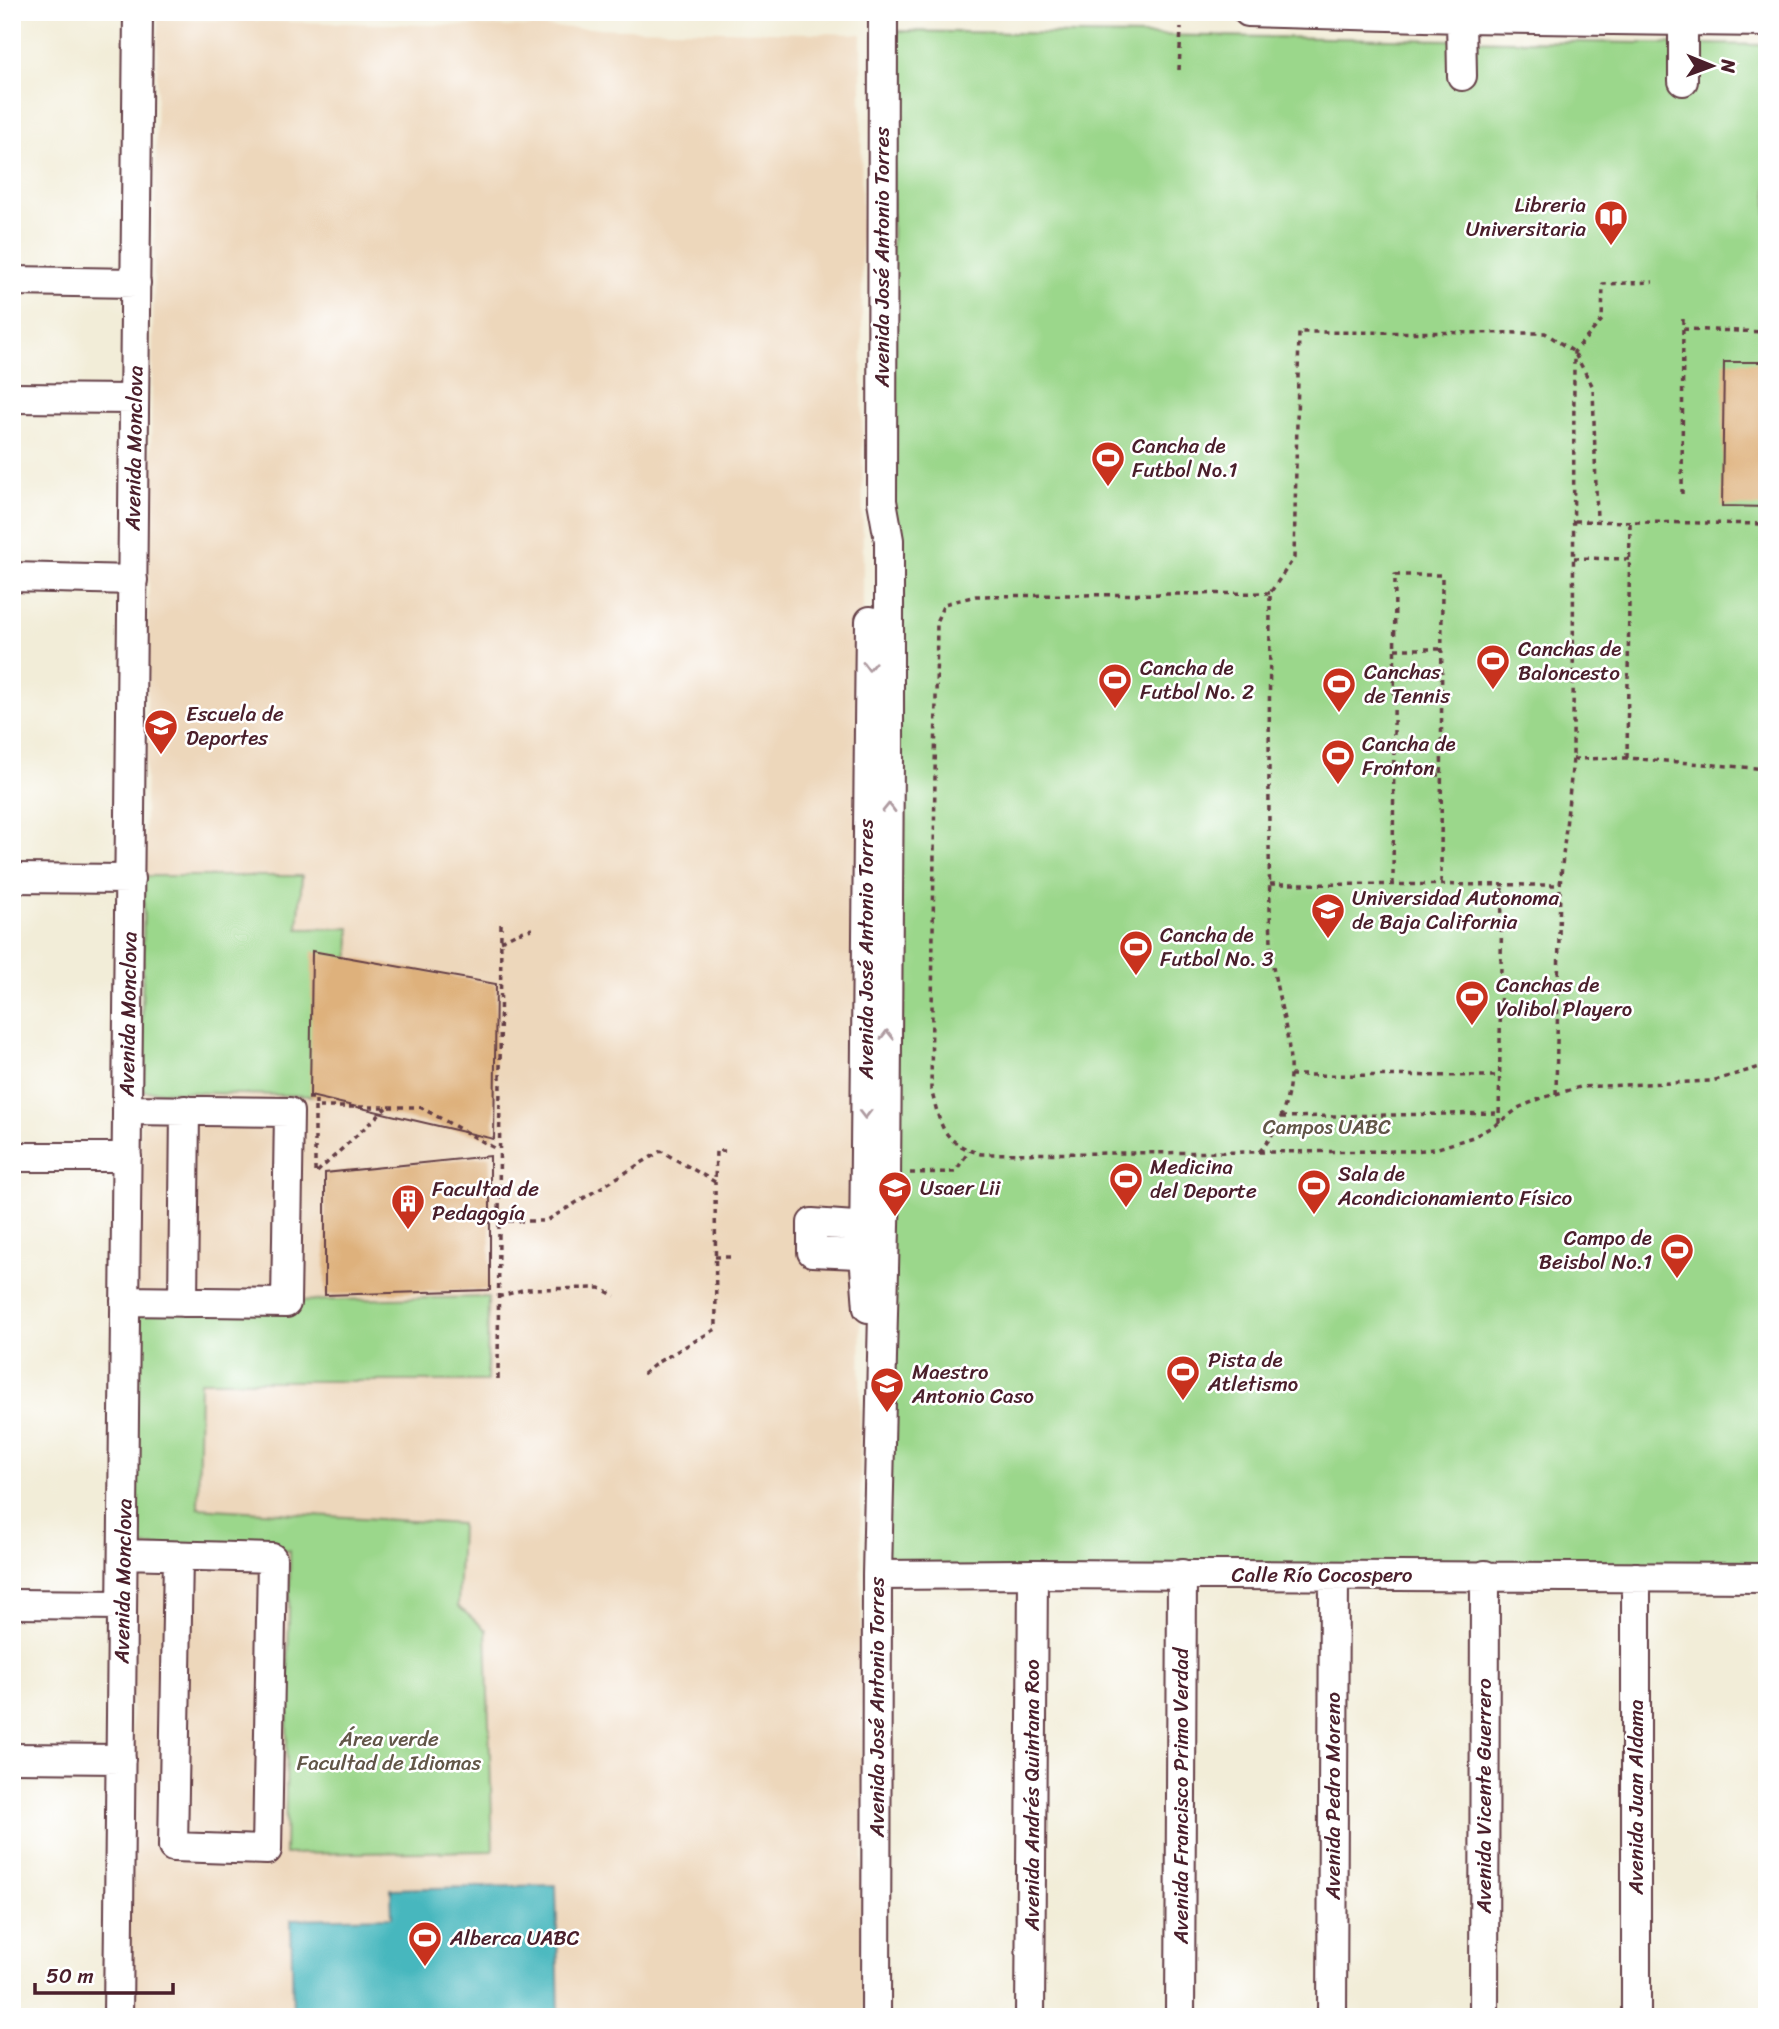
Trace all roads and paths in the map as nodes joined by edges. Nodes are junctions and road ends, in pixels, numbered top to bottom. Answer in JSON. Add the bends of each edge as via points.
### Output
{"nodes":[{"id":1,"x":138,"y":12,"type":"edge"},
{"id":2,"x":883,"y":12,"type":"edge"},
{"id":3,"x":1248,"y":12,"type":"edge"},
{"id":4,"x":1461,"y":18,"type":"junction"},
{"id":5,"x":1683,"y":21,"type":"junction"},
{"id":6,"x":1767,"y":22,"type":"edge"},
{"id":7,"x":1181,"y":27,"type":"dead end"},
{"id":8,"x":1179,"y":70,"type":"dead end"},
{"id":9,"x":1462,"y":76,"type":"dead end"},
{"id":10,"x":1683,"y":81,"type":"dead end"},
{"id":11,"x":12,"y":281,"type":"edge"},
{"id":12,"x":1653,"y":282,"type":"dead end"},
{"id":13,"x":136,"y":283,"type":"junction"},
{"id":14,"x":1683,"y":315,"type":"dead end"},
{"id":15,"x":1683,"y":329,"type":"junction"},
{"id":16,"x":1767,"y":332,"type":"edge"},
{"id":17,"x":1574,"y":352,"type":"junction"},
{"id":18,"x":12,"y":398,"type":"edge"},
{"id":19,"x":134,"y":399,"type":"junction"},
{"id":20,"x":1682,"y":494,"type":"dead end"},
{"id":21,"x":1575,"y":521,"type":"junction"},
{"id":22,"x":1597,"y":521,"type":"junction"},
{"id":23,"x":1630,"y":522,"type":"junction"},
{"id":24,"x":1767,"y":524,"type":"edge"},
{"id":25,"x":1574,"y":558,"type":"junction"},
{"id":26,"x":1629,"y":559,"type":"junction"},
{"id":27,"x":12,"y":577,"type":"edge"},
{"id":28,"x":133,"y":580,"type":"junction"},
{"id":29,"x":1270,"y":593,"type":"junction"},
{"id":30,"x":1394,"y":649,"type":"junction"},
{"id":31,"x":1442,"y":649,"type":"junction"},
{"id":32,"x":1627,"y":758,"type":"junction"},
{"id":33,"x":1573,"y":759,"type":"junction"},
{"id":34,"x":1767,"y":769,"type":"edge"},
{"id":35,"x":1394,"y":775,"type":"junction"},
{"id":36,"x":1441,"y":775,"type":"junction"},
{"id":37,"x":12,"y":878,"type":"edge"},
{"id":38,"x":130,"y":879,"type":"junction"},
{"id":39,"x":1270,"y":884,"type":"junction"},
{"id":40,"x":1393,"y":885,"type":"junction"},
{"id":41,"x":1441,"y":885,"type":"junction"},
{"id":42,"x":1502,"y":885,"type":"junction"},
{"id":43,"x":1560,"y":886,"type":"junction"},
{"id":44,"x":501,"y":924,"type":"dead end"},
{"id":45,"x":532,"y":929,"type":"dead end"},
{"id":46,"x":501,"y":941,"type":"junction"},
{"id":47,"x":1767,"y":1065,"type":"edge"},
{"id":48,"x":1290,"y":1075,"type":"junction"},
{"id":49,"x":1499,"y":1076,"type":"junction"},
{"id":50,"x":1556,"y":1094,"type":"junction"},
{"id":51,"x":303,"y":1098,"type":"dead end"},
{"id":52,"x":389,"y":1106,"type":"junction"},
{"id":53,"x":316,"y":1107,"type":"junction"},
{"id":54,"x":127,"y":1110,"type":"junction"},
{"id":55,"x":185,"y":1110,"type":"junction"},
{"id":56,"x":1499,"y":1112,"type":"junction"},
{"id":57,"x":1281,"y":1117,"type":"junction"},
{"id":58,"x":1499,"y":1123,"type":"junction"},
{"id":59,"x":499,"y":1150,"type":"junction"},
{"id":60,"x":730,"y":1151,"type":"dead end"},
{"id":61,"x":969,"y":1151,"type":"junction"},
{"id":62,"x":1259,"y":1152,"type":"junction"},
{"id":63,"x":12,"y":1157,"type":"edge"},
{"id":64,"x":127,"y":1157,"type":"junction"},
{"id":65,"x":905,"y":1173,"type":"dead end"},
{"id":66,"x":715,"y":1182,"type":"junction"},
{"id":67,"x":498,"y":1222,"type":"junction"},
{"id":68,"x":874,"y":1241,"type":"junction"},
{"id":69,"x":715,"y":1257,"type":"junction"},
{"id":70,"x":731,"y":1257,"type":"dead end"},
{"id":71,"x":615,"y":1296,"type":"dead end"},
{"id":72,"x":498,"y":1297,"type":"junction"},
{"id":73,"x":125,"y":1301,"type":"junction"},
{"id":74,"x":183,"y":1302,"type":"junction"},
{"id":75,"x":643,"y":1374,"type":"dead end"},
{"id":76,"x":498,"y":1379,"type":"dead end"},
{"id":77,"x":123,"y":1555,"type":"junction"},
{"id":78,"x":178,"y":1556,"type":"junction"},
{"id":79,"x":1033,"y":1574,"type":"junction"},
{"id":80,"x":1182,"y":1574,"type":"junction"},
{"id":81,"x":877,"y":1575,"type":"junction"},
{"id":82,"x":1485,"y":1575,"type":"junction"},
{"id":83,"x":1334,"y":1576,"type":"junction"},
{"id":84,"x":1636,"y":1577,"type":"junction"},
{"id":85,"x":1767,"y":1578,"type":"edge"},
{"id":86,"x":12,"y":1604,"type":"edge"},
{"id":87,"x":122,"y":1605,"type":"junction"},
{"id":88,"x":12,"y":1758,"type":"edge"},
{"id":89,"x":121,"y":1759,"type":"junction"},
{"id":90,"x":118,"y":2017,"type":"edge"},
{"id":91,"x":876,"y":2017,"type":"edge"},
{"id":92,"x":1030,"y":2017,"type":"edge"},
{"id":93,"x":1180,"y":2017,"type":"edge"},
{"id":94,"x":1332,"y":2017,"type":"edge"},
{"id":95,"x":1484,"y":2017,"type":"edge"},
{"id":96,"x":1636,"y":2017,"type":"edge"}],
"edges":[{"from":1,"to":13,"type":"street","name":"Avenida Monclova"},
{"from":2,"to":68,"type":"street","name":"Avenida José Antonio Torres","via":[[882,501],[889,540],[878,759]]},
{"from":3,"to":4,"type":"street"},
{"from":4,"to":5,"type":"street"},
{"from":4,"to":9,"type":"street"},
{"from":5,"to":6,"type":"street"},
{"from":5,"to":10,"type":"street"},
{"from":7,"to":8,"type":"path"},
{"from":11,"to":13,"type":"street"},
{"from":12,"to":17,"type":"path","via":[[1603,284],[1602,320]]},
{"from":13,"to":19,"type":"street","name":"Avenida Monclova"},
{"from":14,"to":15,"type":"path"},
{"from":15,"to":16,"type":"path"},
{"from":15,"to":20,"type":"path"},
{"from":17,"to":21,"type":"path"},
{"from":17,"to":22,"type":"path","via":[[1593,387]]},
{"from":17,"to":29,"type":"path","via":[[1545,333],[1299,332],[1294,558]]},
{"from":18,"to":19,"type":"street"},
{"from":19,"to":28,"type":"street","name":"Avenida Monclova"},
{"from":21,"to":22,"type":"path"},
{"from":21,"to":25,"type":"path"},
{"from":22,"to":23,"type":"path"},
{"from":23,"to":24,"type":"path"},
{"from":23,"to":26,"type":"path"},
{"from":25,"to":26,"type":"path"},
{"from":25,"to":33,"type":"path"},
{"from":26,"to":32,"type":"path"},
{"from":27,"to":28,"type":"street"},
{"from":28,"to":38,"type":"street","name":"Avenida Monclova"},
{"from":29,"to":39,"type":"path"},
{"from":29,"to":61,"type":"path","via":[[976,596],[944,604],[937,621],[931,1089],[941,1129]]},
{"from":30,"to":31,"type":"path"},
{"from":30,"to":31,"type":"path","via":[[1395,575],[1442,575]]},
{"from":30,"to":35,"type":"path"},
{"from":31,"to":36,"type":"path"},
{"from":32,"to":33,"type":"path"},
{"from":32,"to":34,"type":"path"},
{"from":33,"to":43,"type":"path"},
{"from":35,"to":36,"type":"path"},
{"from":35,"to":40,"type":"path"},
{"from":36,"to":41,"type":"path"},
{"from":37,"to":38,"type":"street"},
{"from":38,"to":54,"type":"street","name":"Avenida Monclova"},
{"from":39,"to":40,"type":"path"},
{"from":39,"to":48,"type":"path","via":[[1271,948]]},
{"from":40,"to":41,"type":"path"},
{"from":41,"to":42,"type":"path"},
{"from":42,"to":43,"type":"path"},
{"from":42,"to":49,"type":"path"},
{"from":43,"to":50,"type":"path"},
{"from":44,"to":46,"type":"path"},
{"from":45,"to":46,"type":"path"},
{"from":46,"to":59,"type":"path"},
{"from":47,"to":50,"type":"path","via":[[1712,1081],[1580,1087]]},
{"from":48,"to":49,"type":"path"},
{"from":48,"to":57,"type":"path"},
{"from":49,"to":56,"type":"path"},
{"from":50,"to":58,"type":"path","via":[[1520,1107]]},
{"from":51,"to":53,"type":"path","via":[[316,1098]]},
{"from":52,"to":53,"type":"path"},
{"from":52,"to":53,"type":"path","via":[[315,1174]]},
{"from":52,"to":59,"type":"path","via":[[420,1107]]},
{"from":54,"to":55,"type":"street"},
{"from":54,"to":64,"type":"street","name":"Avenida Monclova"},
{"from":55,"to":74,"type":"street"},
{"from":55,"to":74,"type":"street","via":[[289,1112],[286,1303]]},
{"from":56,"to":57,"type":"path"},
{"from":56,"to":58,"type":"path"},
{"from":57,"to":62,"type":"path"},
{"from":58,"to":62,"type":"path","via":[[1435,1149]]},
{"from":59,"to":67,"type":"path"},
{"from":60,"to":66,"type":"path","via":[[716,1151]]},
{"from":61,"to":62,"type":"path"},
{"from":61,"to":65,"type":"path","via":[[955,1172]]},
{"from":63,"to":64,"type":"street"},
{"from":64,"to":73,"type":"street","name":"Avenida Monclova"},
{"from":66,"to":67,"type":"path","via":[[661,1151],[547,1221]]},
{"from":66,"to":69,"type":"path"},
{"from":67,"to":72,"type":"path"},
{"from":68,"to":68,"type":"street","via":[[812,1223],[812,1252]]},
{"from":68,"to":81,"type":"street","name":"Avenida José Antonio Torres","via":[[882,1397]]},
{"from":69,"to":70,"type":"path"},
{"from":69,"to":75,"type":"path","via":[[716,1329]]},
{"from":71,"to":72,"type":"path","via":[[600,1288],[524,1289]]},
{"from":72,"to":76,"type":"path"},
{"from":73,"to":74,"type":"street"},
{"from":73,"to":77,"type":"street","name":"Avenida Monclova"},
{"from":77,"to":78,"type":"street"},
{"from":77,"to":87,"type":"street","name":"Avenida Monclova"},
{"from":78,"to":78,"type":"street","via":[[272,1558],[267,1850],[173,1847]]},
{"from":79,"to":80,"type":"street","name":"Calle Río Cocospero"},
{"from":79,"to":81,"type":"street","name":"Calle Río Cocospero"},
{"from":79,"to":92,"type":"street","name":"Avenida Andrés Quintana Roo"},
{"from":80,"to":83,"type":"street","name":"Calle Río Cocospero"},
{"from":80,"to":93,"type":"street","name":"Avenida Francisco Primo Verdad"},
{"from":81,"to":91,"type":"street","name":"Avenida José Antonio Torres"},
{"from":82,"to":83,"type":"street","name":"Calle Río Cocospero"},
{"from":82,"to":84,"type":"street","name":"Calle Río Cocospero"},
{"from":82,"to":95,"type":"street","name":"Avenida Vicente Guerrero"},
{"from":83,"to":94,"type":"street","name":"Avenida Pedro Moreno"},
{"from":84,"to":85,"type":"street","name":"Calle Río Cocospero"},
{"from":84,"to":96,"type":"street","name":"Avenida Juan Aldama"},
{"from":86,"to":87,"type":"street"},
{"from":87,"to":89,"type":"street","name":"Avenida Monclova"},
{"from":88,"to":89,"type":"street"},
{"from":89,"to":90,"type":"street","name":"Avenida Monclova"}]}
